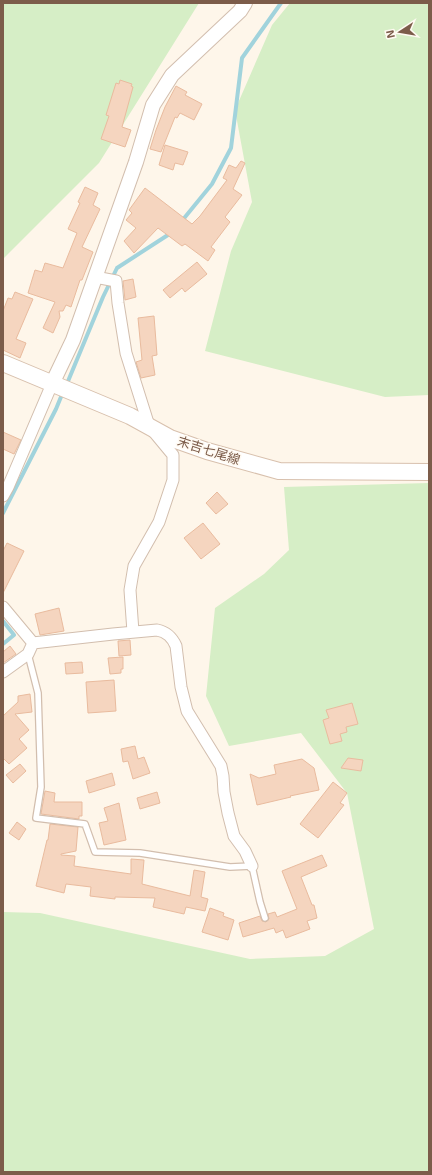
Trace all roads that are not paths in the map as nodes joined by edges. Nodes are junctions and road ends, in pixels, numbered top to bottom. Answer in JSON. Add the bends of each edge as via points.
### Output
{"nodes":[{"id":1,"x":245,"y":3,"type":"edge"},
{"id":2,"x":95,"y":277,"type":"junction"},
{"id":3,"x":3,"y":363,"type":"edge"},
{"id":4,"x":52,"y":384,"type":"junction"},
{"id":5,"x":149,"y":426,"type":"junction"},
{"id":6,"x":429,"y":472,"type":"edge"},
{"id":7,"x":3,"y":496,"type":"edge"},
{"id":8,"x":3,"y":607,"type":"edge"},
{"id":9,"x":133,"y":632,"type":"junction"},
{"id":10,"x":33,"y":643,"type":"junction"},
{"id":11,"x":28,"y":654,"type":"junction"},
{"id":12,"x":3,"y":672,"type":"edge"},
{"id":13,"x":252,"y":866,"type":"junction"},
{"id":14,"x":265,"y":918,"type":"dead end"}],
"edges":[{"from":1,"to":2,"type":"street","via":[[240,11],[172,75],[153,105],[136,162]]},
{"from":2,"to":4,"type":"street","via":[[72,340]]},
{"from":2,"to":5,"type":"street","via":[[116,281],[126,353]]},
{"from":3,"to":4,"type":"main road","name":"末吉七尾線"},
{"from":4,"to":5,"type":"main road","name":"末吉七尾線"},
{"from":4,"to":7,"type":"street"},
{"from":5,"to":6,"type":"main road","name":"末吉七尾線","via":[[170,438],[207,451],[279,471]]},
{"from":5,"to":9,"type":"street","via":[[172,455],[173,480],[159,522],[134,566],[130,590]]},
{"from":8,"to":10,"type":"street"},
{"from":9,"to":10,"type":"street"},
{"from":9,"to":13,"type":"street","via":[[162,631],[174,640],[187,711],[221,766],[234,836]]},
{"from":10,"to":11,"type":"street"},
{"from":11,"to":12,"type":"street"},
{"from":11,"to":13,"type":"lane","via":[[38,693],[41,787],[36,818],[85,824],[95,852],[140,853],[230,867]]},
{"from":13,"to":14,"type":"lane"}]}
